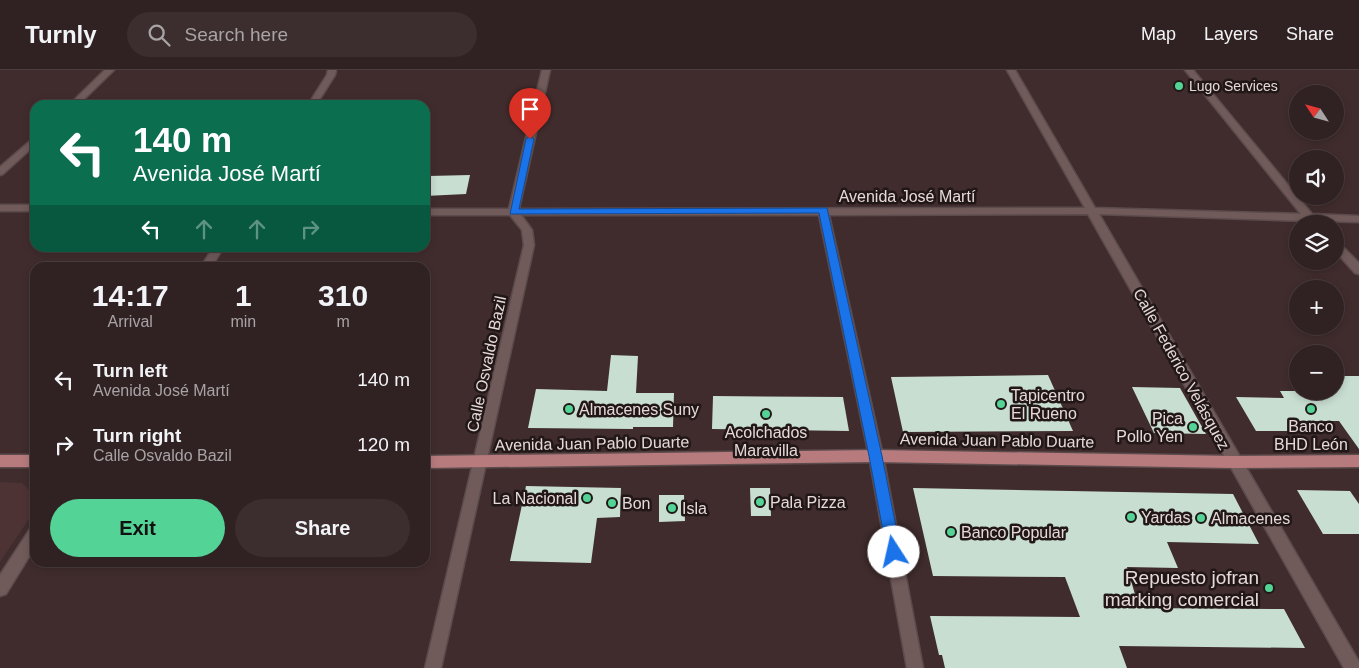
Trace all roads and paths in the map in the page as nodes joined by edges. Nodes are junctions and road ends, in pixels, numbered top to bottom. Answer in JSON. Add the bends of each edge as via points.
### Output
{"nodes":[{"id":1,"x":110,"y":70,"type":"edge"},
{"id":2,"x":332,"y":70,"type":"edge"},
{"id":3,"x":546,"y":70,"type":"edge"},
{"id":4,"x":1011,"y":70,"type":"edge"},
{"id":5,"x":1189,"y":70,"type":"edge"},
{"id":6,"x":77,"y":100,"type":"edge"},
{"id":7,"x":315,"y":100,"type":"edge"},
{"id":8,"x":30,"y":145,"type":"edge"},
{"id":9,"x":0,"y":172,"type":"edge"},
{"id":10,"x":0,"y":208,"type":"edge"},
{"id":11,"x":30,"y":208,"type":"edge"},
{"id":12,"x":824,"y":210,"type":"junction"},
{"id":13,"x":1093,"y":211,"type":"junction"},
{"id":14,"x":430,"y":212,"type":"edge"},
{"id":15,"x":513,"y":212,"type":"junction"},
{"id":16,"x":1307,"y":215,"type":"edge"},
{"id":17,"x":1359,"y":219,"type":"edge"},
{"id":18,"x":1289,"y":220,"type":"edge"},
{"id":19,"x":1344,"y":220,"type":"edge"},
{"id":20,"x":1344,"y":254,"type":"edge"},
{"id":21,"x":1359,"y":270,"type":"edge"},
{"id":22,"x":876,"y":456,"type":"junction"},
{"id":23,"x":0,"y":461,"type":"edge"},
{"id":24,"x":30,"y":461,"type":"edge"},
{"id":25,"x":1359,"y":461,"type":"edge"},
{"id":26,"x":430,"y":462,"type":"edge"},
{"id":27,"x":481,"y":462,"type":"junction"},
{"id":28,"x":1233,"y":462,"type":"junction"},
{"id":29,"x":30,"y":542,"type":"edge"},
{"id":30,"x":0,"y":589,"type":"edge"},
{"id":31,"x":433,"y":668,"type":"edge"},
{"id":32,"x":915,"y":668,"type":"edge"},
{"id":33,"x":1353,"y":668,"type":"edge"}],
"edges":[{"from":1,"to":6,"type":"street"},
{"from":2,"to":7,"type":"street"},
{"from":3,"to":15,"type":"street"},
{"from":4,"to":13,"type":"street","name":"Calle Federico Velásquez"},
{"from":5,"to":16,"type":"street"},
{"from":8,"to":9,"type":"street"},
{"from":10,"to":11,"type":"street"},
{"from":12,"to":13,"type":"street","name":"Avenida José Martí"},
{"from":12,"to":15,"type":"street","name":"Avenida José Martí"},
{"from":12,"to":22,"type":"street"},
{"from":13,"to":18,"type":"street","name":"Avenida José Martí"},
{"from":13,"to":28,"type":"street","name":"Calle Federico Velásquez"},
{"from":14,"to":15,"type":"street","name":"Avenida José Martí"},
{"from":15,"to":27,"type":"street","name":"Calle Osvaldo Bazil","via":[[527,230],[529,245]]},
{"from":17,"to":19,"type":"street","name":"Avenida José Martí"},
{"from":20,"to":21,"type":"street"},
{"from":22,"to":27,"type":"main road","name":"Avenida Juan Pablo Duarte"},
{"from":22,"to":28,"type":"main road","name":"Avenida Juan Pablo Duarte"},
{"from":22,"to":32,"type":"street"},
{"from":23,"to":24,"type":"main road"},
{"from":25,"to":28,"type":"main road","name":"Avenida Juan Pablo Duarte"},
{"from":26,"to":27,"type":"main road","name":"Avenida Juan Pablo Duarte"},
{"from":27,"to":31,"type":"street","name":"Calle Osvaldo Bazil"},
{"from":28,"to":33,"type":"street","name":"Calle Federico Velásquez"},
{"from":29,"to":30,"type":"street"}]}
